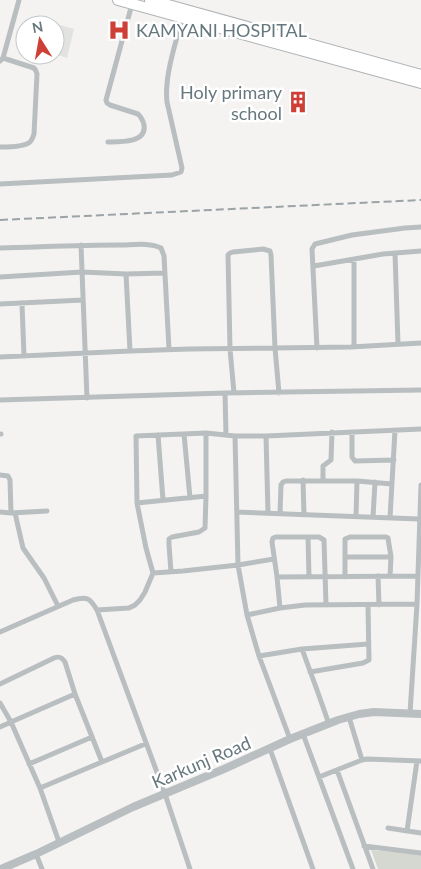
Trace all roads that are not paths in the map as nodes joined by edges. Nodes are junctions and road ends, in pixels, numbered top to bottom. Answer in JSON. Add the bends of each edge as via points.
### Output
{"nodes":[{"id":1,"x":19,"y":0,"type":"edge"},
{"id":2,"x":118,"y":0,"type":"edge"},
{"id":3,"x":151,"y":0,"type":"edge"},
{"id":4,"x":132,"y":4,"type":"junction"},
{"id":5,"x":183,"y":17,"type":"junction"},
{"id":6,"x":1,"y":59,"type":"edge"},
{"id":7,"x":421,"y":75,"type":"edge"},
{"id":8,"x":421,"y":83,"type":"edge"},
{"id":9,"x":108,"y":142,"type":"dead end"},
{"id":10,"x":0,"y":147,"type":"edge"},
{"id":11,"x":0,"y":184,"type":"edge"},
{"id":12,"x":421,"y":227,"type":"edge"},
{"id":13,"x":81,"y":245,"type":"junction"},
{"id":14,"x":0,"y":248,"type":"edge"},
{"id":15,"x":421,"y":251,"type":"edge"},
{"id":16,"x":395,"y":253,"type":"junction"},
{"id":17,"x":354,"y":259,"type":"junction"},
{"id":18,"x":314,"y":266,"type":"junction"},
{"id":19,"x":82,"y":272,"type":"junction"},
{"id":20,"x":165,"y":273,"type":"junction"},
{"id":21,"x":126,"y":274,"type":"junction"},
{"id":22,"x":0,"y":277,"type":"edge"},
{"id":23,"x":83,"y":300,"type":"junction"},
{"id":24,"x":0,"y":304,"type":"edge"},
{"id":25,"x":22,"y":304,"type":"junction"},
{"id":26,"x":421,"y":343,"type":"edge"},
{"id":27,"x":398,"y":344,"type":"junction"},
{"id":28,"x":354,"y":347,"type":"junction"},
{"id":29,"x":275,"y":348,"type":"junction"},
{"id":30,"x":317,"y":348,"type":"junction"},
{"id":31,"x":169,"y":349,"type":"junction"},
{"id":32,"x":230,"y":349,"type":"junction"},
{"id":33,"x":130,"y":350,"type":"junction"},
{"id":34,"x":85,"y":352,"type":"junction"},
{"id":35,"x":24,"y":356,"type":"junction"},
{"id":36,"x":0,"y":357,"type":"edge"},
{"id":37,"x":421,"y":390,"type":"edge"},
{"id":38,"x":225,"y":393,"type":"junction"},
{"id":39,"x":234,"y":393,"type":"junction"},
{"id":40,"x":279,"y":393,"type":"junction"},
{"id":41,"x":87,"y":398,"type":"junction"},
{"id":42,"x":0,"y":400,"type":"edge"},
{"id":43,"x":421,"y":429,"type":"edge"},
{"id":44,"x":395,"y":430,"type":"junction"},
{"id":45,"x":332,"y":432,"type":"junction"},
{"id":46,"x":352,"y":432,"type":"junction"},
{"id":47,"x":206,"y":433,"type":"junction"},
{"id":48,"x":184,"y":434,"type":"junction"},
{"id":49,"x":158,"y":435,"type":"junction"},
{"id":50,"x":226,"y":435,"type":"junction"},
{"id":51,"x":235,"y":436,"type":"junction"},
{"id":52,"x":266,"y":436,"type":"junction"},
{"id":53,"x":394,"y":460,"type":"junction"},
{"id":54,"x":0,"y":475,"type":"edge"},
{"id":55,"x":303,"y":480,"type":"junction"},
{"id":56,"x":323,"y":481,"type":"junction"},
{"id":57,"x":357,"y":481,"type":"junction"},
{"id":58,"x":375,"y":482,"type":"junction"},
{"id":59,"x":392,"y":484,"type":"junction"},
{"id":60,"x":421,"y":485,"type":"edge"},
{"id":61,"x":206,"y":496,"type":"junction"},
{"id":62,"x":190,"y":498,"type":"junction"},
{"id":63,"x":163,"y":500,"type":"junction"},
{"id":64,"x":137,"y":503,"type":"junction"},
{"id":65,"x":47,"y":511,"type":"dead end"},
{"id":66,"x":0,"y":512,"type":"edge"},
{"id":67,"x":238,"y":512,"type":"junction"},
{"id":68,"x":13,"y":513,"type":"junction"},
{"id":69,"x":268,"y":513,"type":"junction"},
{"id":70,"x":280,"y":514,"type":"junction"},
{"id":71,"x":304,"y":515,"type":"junction"},
{"id":72,"x":356,"y":517,"type":"junction"},
{"id":73,"x":373,"y":517,"type":"junction"},
{"id":74,"x":390,"y":518,"type":"junction"},
{"id":75,"x":419,"y":519,"type":"junction"},
{"id":76,"x":308,"y":537,"type":"junction"},
{"id":77,"x":420,"y":543,"type":"edge"},
{"id":78,"x":345,"y":557,"type":"junction"},
{"id":79,"x":391,"y":557,"type":"junction"},
{"id":80,"x":274,"y":559,"type":"junction"},
{"id":81,"x":238,"y":565,"type":"junction"},
{"id":82,"x":171,"y":572,"type":"junction"},
{"id":83,"x":153,"y":573,"type":"junction"},
{"id":84,"x":378,"y":576,"type":"junction"},
{"id":85,"x":390,"y":576,"type":"junction"},
{"id":86,"x":418,"y":576,"type":"junction"},
{"id":87,"x":276,"y":577,"type":"junction"},
{"id":88,"x":309,"y":577,"type":"junction"},
{"id":89,"x":325,"y":577,"type":"junction"},
{"id":90,"x":345,"y":577,"type":"junction"},
{"id":91,"x":416,"y":604,"type":"junction"},
{"id":92,"x":326,"y":605,"type":"junction"},
{"id":93,"x":368,"y":605,"type":"junction"},
{"id":94,"x":379,"y":605,"type":"junction"},
{"id":95,"x":58,"y":606,"type":"junction"},
{"id":96,"x":280,"y":608,"type":"junction"},
{"id":97,"x":97,"y":610,"type":"junction"},
{"id":98,"x":247,"y":614,"type":"junction"},
{"id":99,"x":0,"y":632,"type":"edge"},
{"id":100,"x":368,"y":644,"type":"junction"},
{"id":101,"x":302,"y":649,"type":"junction"},
{"id":102,"x":258,"y":656,"type":"junction"},
{"id":103,"x":310,"y":672,"type":"junction"},
{"id":104,"x":0,"y":684,"type":"edge"},
{"id":105,"x":76,"y":694,"type":"junction"},
{"id":106,"x":0,"y":703,"type":"edge"},
{"id":107,"x":410,"y":713,"type":"junction"},
{"id":108,"x":421,"y":714,"type":"edge"},
{"id":109,"x":349,"y":717,"type":"junction"},
{"id":110,"x":11,"y":722,"type":"junction"},
{"id":111,"x":329,"y":724,"type":"junction"},
{"id":112,"x":0,"y":727,"type":"edge"},
{"id":113,"x":303,"y":734,"type":"junction"},
{"id":114,"x":92,"y":737,"type":"junction"},
{"id":115,"x":290,"y":739,"type":"junction"},
{"id":116,"x":145,"y":744,"type":"junction"},
{"id":117,"x":270,"y":749,"type":"junction"},
{"id":118,"x":362,"y":760,"type":"junction"},
{"id":119,"x":419,"y":761,"type":"edge"},
{"id":120,"x":102,"y":762,"type":"junction"},
{"id":121,"x":29,"y":764,"type":"junction"},
{"id":122,"x":337,"y":770,"type":"junction"},
{"id":123,"x":319,"y":776,"type":"junction"},
{"id":124,"x":40,"y":788,"type":"junction"},
{"id":125,"x":165,"y":794,"type":"junction"},
{"id":126,"x":388,"y":828,"type":"dead end"},
{"id":127,"x":407,"y":831,"type":"junction"},
{"id":128,"x":421,"y":833,"type":"edge"},
{"id":129,"x":60,"y":842,"type":"junction"},
{"id":130,"x":364,"y":846,"type":"junction"},
{"id":131,"x":421,"y":853,"type":"edge"},
{"id":132,"x":36,"y":854,"type":"junction"},
{"id":133,"x":1,"y":869,"type":"edge"},
{"id":134,"x":42,"y":869,"type":"edge"},
{"id":135,"x":190,"y":869,"type":"edge"},
{"id":136,"x":313,"y":869,"type":"edge"},
{"id":137,"x":353,"y":869,"type":"edge"},
{"id":138,"x":373,"y":869,"type":"edge"}],
"edges":[{"from":1,"to":6,"type":"street"},
{"from":2,"to":4,"type":"highway"},
{"from":3,"to":7,"type":"highway"},
{"from":4,"to":5,"type":"highway"},
{"from":4,"to":9,"type":"street","via":[[106,100],[110,105],[138,114],[144,130],[139,138]]},
{"from":5,"to":8,"type":"highway"},
{"from":5,"to":11,"type":"street","via":[[166,92],[182,172]]},
{"from":6,"to":10,"type":"street","via":[[34,68],[37,74],[32,140],[29,144]]},
{"from":12,"to":18,"type":"street","via":[[319,242],[313,246]]},
{"from":13,"to":14,"type":"street"},
{"from":13,"to":19,"type":"street"},
{"from":13,"to":20,"type":"street","via":[[158,246],[163,251]]},
{"from":15,"to":16,"type":"street"},
{"from":16,"to":17,"type":"street"},
{"from":16,"to":27,"type":"street"},
{"from":17,"to":18,"type":"street"},
{"from":17,"to":28,"type":"street"},
{"from":18,"to":30,"type":"street"},
{"from":19,"to":21,"type":"street"},
{"from":19,"to":22,"type":"street"},
{"from":19,"to":23,"type":"street"},
{"from":20,"to":21,"type":"street"},
{"from":20,"to":31,"type":"street"},
{"from":21,"to":33,"type":"street"},
{"from":23,"to":25,"type":"street"},
{"from":23,"to":34,"type":"street"},
{"from":24,"to":25,"type":"street"},
{"from":25,"to":35,"type":"street"},
{"from":26,"to":27,"type":"street"},
{"from":27,"to":28,"type":"street"},
{"from":28,"to":30,"type":"street"},
{"from":29,"to":30,"type":"street"},
{"from":29,"to":32,"type":"street"},
{"from":29,"to":32,"type":"street","via":[[271,255],[264,249],[228,255]]},
{"from":29,"to":40,"type":"street"},
{"from":31,"to":32,"type":"street"},
{"from":31,"to":33,"type":"street"},
{"from":32,"to":39,"type":"street"},
{"from":33,"to":34,"type":"street"},
{"from":34,"to":35,"type":"street"},
{"from":34,"to":41,"type":"street"},
{"from":35,"to":36,"type":"street"},
{"from":37,"to":40,"type":"street"},
{"from":38,"to":39,"type":"street"},
{"from":38,"to":41,"type":"street"},
{"from":38,"to":50,"type":"street"},
{"from":39,"to":40,"type":"street"},
{"from":41,"to":42,"type":"street"},
{"from":43,"to":44,"type":"street"},
{"from":44,"to":46,"type":"street"},
{"from":44,"to":53,"type":"street"},
{"from":45,"to":46,"type":"street"},
{"from":45,"to":52,"type":"street"},
{"from":45,"to":56,"type":"street","via":[[331,460],[323,466]]},
{"from":46,"to":53,"type":"street","via":[[352,457],[355,461]]},
{"from":47,"to":48,"type":"street"},
{"from":47,"to":50,"type":"street"},
{"from":47,"to":61,"type":"street"},
{"from":48,"to":49,"type":"street"},
{"from":48,"to":62,"type":"street"},
{"from":49,"to":63,"type":"street"},
{"from":49,"to":64,"type":"street","via":[[136,436]]},
{"from":50,"to":51,"type":"street"},
{"from":51,"to":52,"type":"street"},
{"from":51,"to":67,"type":"street"},
{"from":52,"to":69,"type":"street"},
{"from":53,"to":59,"type":"street"},
{"from":54,"to":68,"type":"street","via":[[6,475],[10,480]]},
{"from":55,"to":56,"type":"street"},
{"from":55,"to":70,"type":"street","via":[[283,482]]},
{"from":55,"to":71,"type":"street"},
{"from":56,"to":57,"type":"street"},
{"from":57,"to":58,"type":"street"},
{"from":57,"to":72,"type":"street"},
{"from":58,"to":59,"type":"street"},
{"from":58,"to":73,"type":"street"},
{"from":59,"to":74,"type":"street"},
{"from":60,"to":75,"type":"street"},
{"from":61,"to":62,"type":"street"},
{"from":61,"to":82,"type":"street","via":[[203,530],[169,538]]},
{"from":62,"to":63,"type":"street"},
{"from":63,"to":64,"type":"street"},
{"from":64,"to":83,"type":"street"},
{"from":65,"to":68,"type":"street"},
{"from":66,"to":68,"type":"street"},
{"from":67,"to":69,"type":"street"},
{"from":67,"to":81,"type":"street"},
{"from":68,"to":95,"type":"street","via":[[23,548]]},
{"from":69,"to":70,"type":"street"},
{"from":70,"to":71,"type":"street"},
{"from":71,"to":72,"type":"street"},
{"from":72,"to":73,"type":"street"},
{"from":73,"to":74,"type":"street"},
{"from":74,"to":75,"type":"street"},
{"from":75,"to":77,"type":"street"},
{"from":76,"to":80,"type":"street","via":[[273,538]]},
{"from":76,"to":88,"type":"street"},
{"from":76,"to":89,"type":"street","via":[[324,540]]},
{"from":77,"to":86,"type":"street"},
{"from":78,"to":79,"type":"street"},
{"from":78,"to":79,"type":"street","via":[[345,539],[350,537],[386,537]]},
{"from":78,"to":90,"type":"street"},
{"from":79,"to":85,"type":"street"},
{"from":80,"to":81,"type":"street"},
{"from":80,"to":87,"type":"street"},
{"from":81,"to":82,"type":"street"},
{"from":81,"to":98,"type":"street"},
{"from":82,"to":83,"type":"street"},
{"from":83,"to":97,"type":"street","via":[[145,592],[134,605]]},
{"from":84,"to":85,"type":"street"},
{"from":84,"to":90,"type":"street"},
{"from":84,"to":94,"type":"street"},
{"from":85,"to":86,"type":"street"},
{"from":86,"to":91,"type":"street"},
{"from":87,"to":88,"type":"street"},
{"from":87,"to":96,"type":"street"},
{"from":88,"to":89,"type":"street"},
{"from":89,"to":90,"type":"street"},
{"from":89,"to":92,"type":"street"},
{"from":91,"to":94,"type":"street"},
{"from":91,"to":107,"type":"street"},
{"from":92,"to":93,"type":"street"},
{"from":92,"to":96,"type":"street"},
{"from":93,"to":94,"type":"street"},
{"from":93,"to":100,"type":"street"},
{"from":95,"to":97,"type":"street","via":[[88,598]]},
{"from":95,"to":99,"type":"street"},
{"from":96,"to":98,"type":"street"},
{"from":97,"to":116,"type":"street"},
{"from":98,"to":102,"type":"street"},
{"from":100,"to":101,"type":"street"},
{"from":100,"to":103,"type":"street","via":[[367,662]]},
{"from":101,"to":102,"type":"street"},
{"from":101,"to":103,"type":"street"},
{"from":102,"to":115,"type":"street"},
{"from":103,"to":111,"type":"street"},
{"from":104,"to":105,"type":"street","via":[[59,656],[65,662]]},
{"from":105,"to":110,"type":"street"},
{"from":105,"to":114,"type":"street"},
{"from":106,"to":110,"type":"street"},
{"from":107,"to":108,"type":"street","name":"Karkunj Road"},
{"from":107,"to":109,"type":"street","name":"Karkunj Road","via":[[374,712]]},
{"from":109,"to":111,"type":"street","name":"Karkunj Road"},
{"from":109,"to":118,"type":"street"},
{"from":110,"to":112,"type":"street"},
{"from":110,"to":121,"type":"street"},
{"from":111,"to":113,"type":"street","name":"Karkunj Road"},
{"from":113,"to":115,"type":"street","name":"Karkunj Road"},
{"from":113,"to":123,"type":"street"},
{"from":114,"to":120,"type":"street"},
{"from":114,"to":121,"type":"street"},
{"from":115,"to":117,"type":"street","name":"Karkunj Road"},
{"from":116,"to":120,"type":"street"},
{"from":116,"to":125,"type":"street"},
{"from":117,"to":125,"type":"street","name":"Karkunj Road"},
{"from":117,"to":136,"type":"street"},
{"from":118,"to":119,"type":"street"},
{"from":118,"to":122,"type":"street"},
{"from":119,"to":127,"type":"street"},
{"from":120,"to":124,"type":"street"},
{"from":121,"to":124,"type":"street"},
{"from":122,"to":123,"type":"street"},
{"from":122,"to":130,"type":"street"},
{"from":123,"to":137,"type":"street"},
{"from":124,"to":129,"type":"street"},
{"from":125,"to":129,"type":"street","name":"Karkunj Road"},
{"from":125,"to":135,"type":"street"},
{"from":126,"to":127,"type":"street"},
{"from":127,"to":128,"type":"street"},
{"from":129,"to":132,"type":"street","name":"Karkunj Road"},
{"from":130,"to":131,"type":"street"},
{"from":130,"to":138,"type":"street"},
{"from":132,"to":133,"type":"street","name":"Karkunj Road"},
{"from":132,"to":134,"type":"street"}]}
